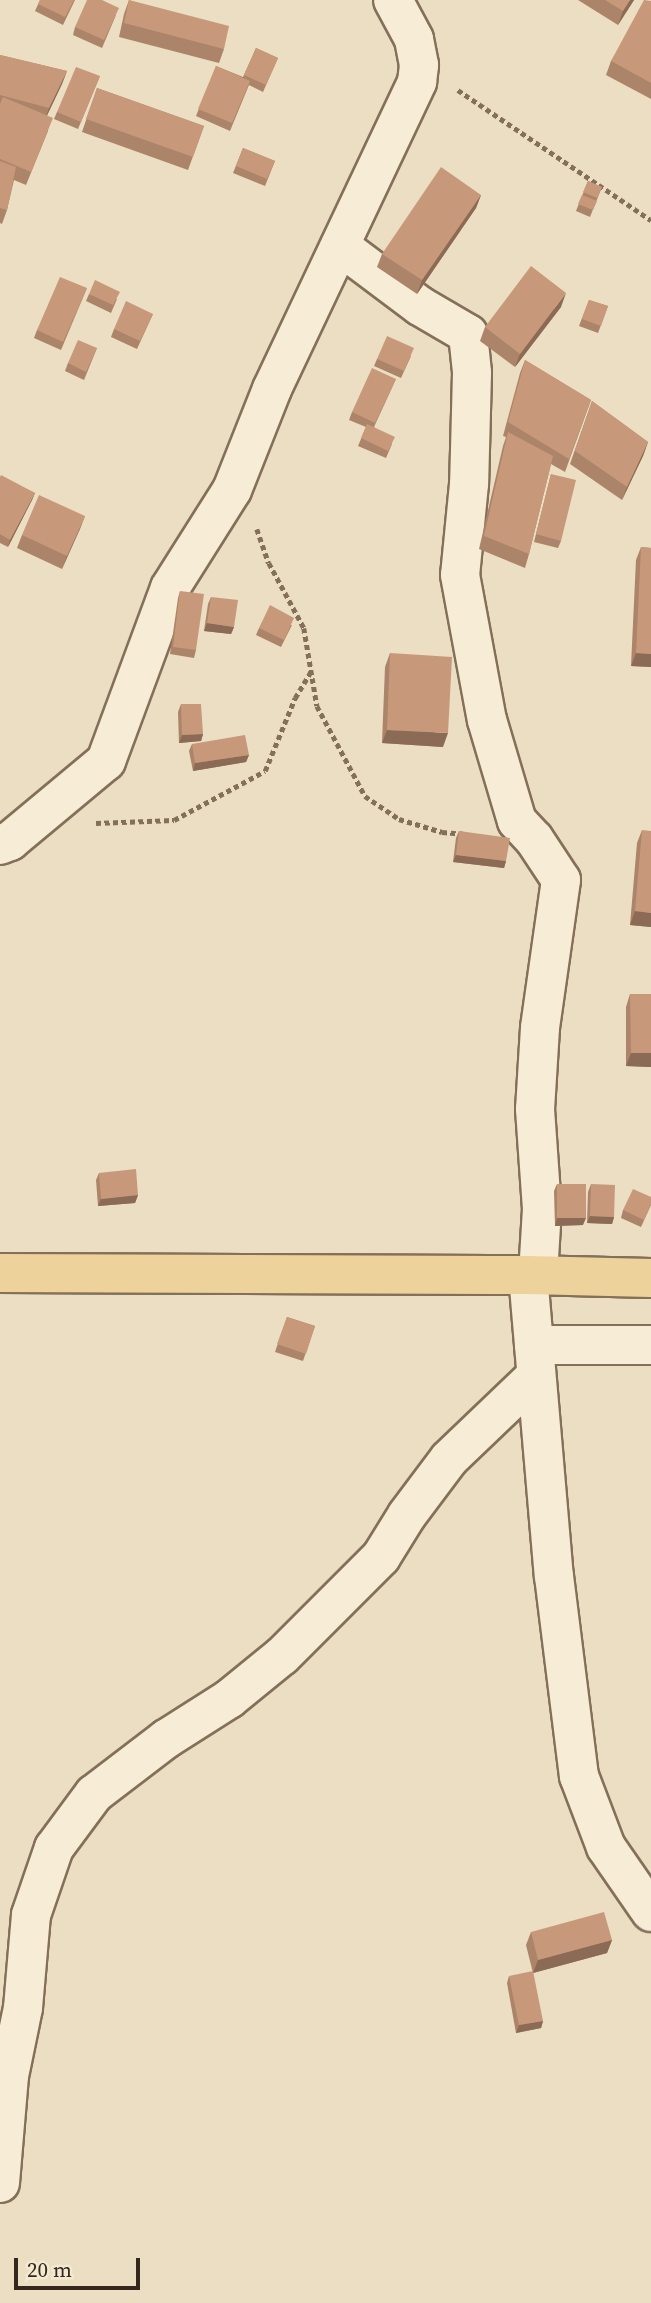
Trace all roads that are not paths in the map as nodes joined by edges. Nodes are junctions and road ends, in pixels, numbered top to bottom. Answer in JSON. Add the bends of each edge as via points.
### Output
{"nodes":[{"id":1,"x":393,"y":0,"type":"edge"},
{"id":2,"x":340,"y":246,"type":"junction"},
{"id":3,"x":0,"y":845,"type":"edge"},
{"id":4,"x":0,"y":1273,"type":"edge"},
{"id":5,"x":533,"y":1275,"type":"junction"},
{"id":6,"x":651,"y":1278,"type":"edge"},
{"id":7,"x":651,"y":1345,"type":"edge"},
{"id":8,"x":535,"y":1361,"type":"junction"},
{"id":9,"x":651,"y":1912,"type":"edge"},
{"id":10,"x":0,"y":2183,"type":"edge"}],
"edges":[{"from":1,"to":2,"type":"street","via":[[414,39],[417,82]]},
{"from":2,"to":3,"type":"street","via":[[272,389],[232,490],[170,588],[106,761]]},
{"from":2,"to":5,"type":"street","via":[[420,306],[468,334],[472,373],[469,470],[460,575],[487,720],[517,821],[561,880],[540,1028],[535,1109],[542,1209]]},
{"from":4,"to":5,"type":"main road"},
{"from":5,"to":6,"type":"main road"},
{"from":5,"to":8,"type":"street"},
{"from":7,"to":8,"type":"street"},
{"from":8,"to":9,"type":"street","via":[[554,1576],[579,1776],[606,1847]]},
{"from":8,"to":10,"type":"street","via":[[449,1459],[381,1557],[282,1656],[94,1794],[54,1847],[31,1915]]}]}
